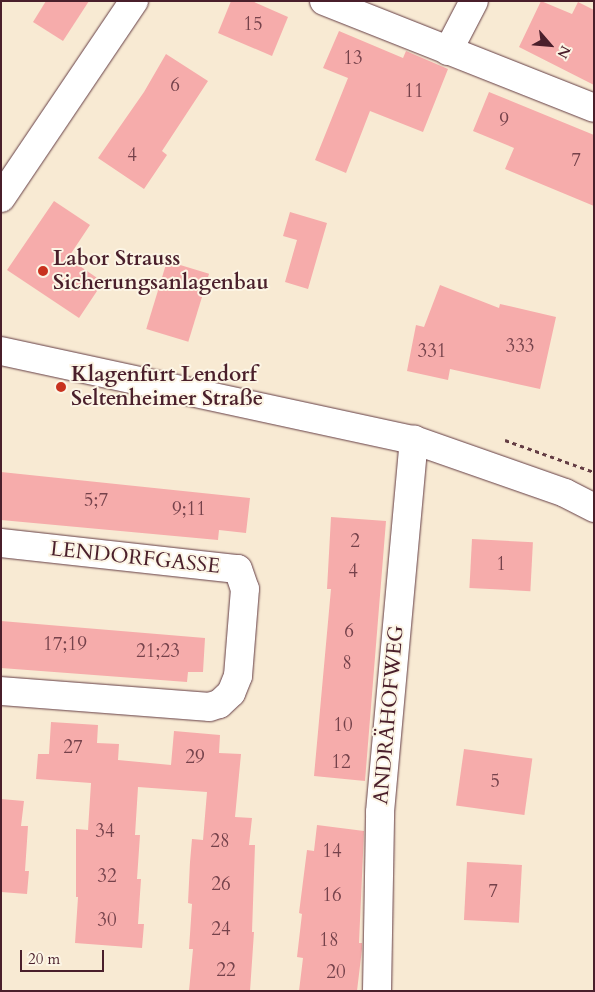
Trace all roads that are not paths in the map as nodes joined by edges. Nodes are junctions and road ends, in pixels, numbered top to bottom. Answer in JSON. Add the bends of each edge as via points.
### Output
{"nodes":[{"id":1,"x":134,"y":1,"type":"edge"},
{"id":2,"x":324,"y":1,"type":"edge"},
{"id":3,"x":474,"y":1,"type":"edge"},
{"id":4,"x":448,"y":51,"type":"junction"},
{"id":5,"x":594,"y":108,"type":"edge"},
{"id":6,"x":1,"y":198,"type":"edge"},
{"id":7,"x":1,"y":351,"type":"edge"},
{"id":8,"x":414,"y":440,"type":"junction"},
{"id":9,"x":594,"y":508,"type":"edge"},
{"id":10,"x":1,"y":543,"type":"edge"},
{"id":11,"x":1,"y":691,"type":"edge"},
{"id":12,"x":377,"y":991,"type":"edge"}],
"edges":[{"from":1,"to":6,"type":"street"},
{"from":2,"to":4,"type":"street"},
{"from":3,"to":4,"type":"street"},
{"from":4,"to":5,"type":"street"},
{"from":7,"to":8,"type":"street"},
{"from":8,"to":9,"type":"street","via":[[565,493]]},
{"from":8,"to":12,"type":"street","name":"ANDRÄHOFWEG","via":[[380,812]]},
{"from":10,"to":11,"type":"street","name":"LENDORFGASSE","via":[[238,569],[245,589],[238,676],[231,693],[219,704],[209,707]]}]}
